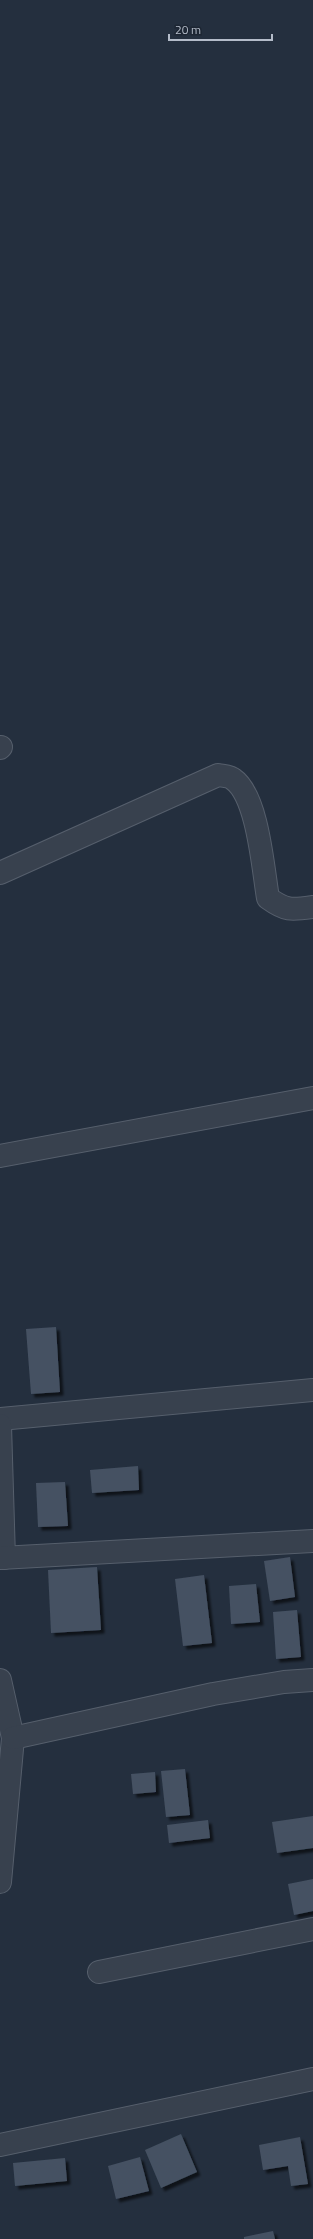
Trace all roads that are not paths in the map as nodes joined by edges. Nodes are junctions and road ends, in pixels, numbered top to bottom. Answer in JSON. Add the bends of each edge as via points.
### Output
{"nodes":[{"id":1,"x":0,"y":873,"type":"edge"},
{"id":2,"x":313,"y":906,"type":"edge"},
{"id":3,"x":313,"y":1098,"type":"edge"},
{"id":4,"x":0,"y":1156,"type":"edge"},
{"id":5,"x":313,"y":1390,"type":"edge"},
{"id":6,"x":0,"y":1419,"type":"edge"},
{"id":7,"x":0,"y":1425,"type":"edge"},
{"id":8,"x":313,"y":1541,"type":"edge"},
{"id":9,"x":2,"y":1558,"type":"edge"},
{"id":10,"x":0,"y":1680,"type":"edge"},
{"id":11,"x":313,"y":1680,"type":"edge"},
{"id":12,"x":13,"y":1738,"type":"junction"},
{"id":13,"x":0,"y":1882,"type":"edge"},
{"id":14,"x":313,"y":1929,"type":"edge"},
{"id":15,"x":99,"y":1972,"type":"dead end"},
{"id":16,"x":313,"y":2079,"type":"edge"},
{"id":17,"x":0,"y":2145,"type":"edge"}],
"edges":[{"from":1,"to":2,"type":"street","via":[[218,775],[232,778],[244,790],[254,816],[268,898],[282,908],[295,910]]},
{"from":3,"to":4,"type":"street"},
{"from":5,"to":6,"type":"street"},
{"from":7,"to":9,"type":"street"},
{"from":8,"to":9,"type":"street"},
{"from":10,"to":12,"type":"street"},
{"from":11,"to":12,"type":"street","via":[[284,1682],[213,1694]]},
{"from":12,"to":13,"type":"street"},
{"from":14,"to":15,"type":"street"},
{"from":16,"to":17,"type":"street"}]}
